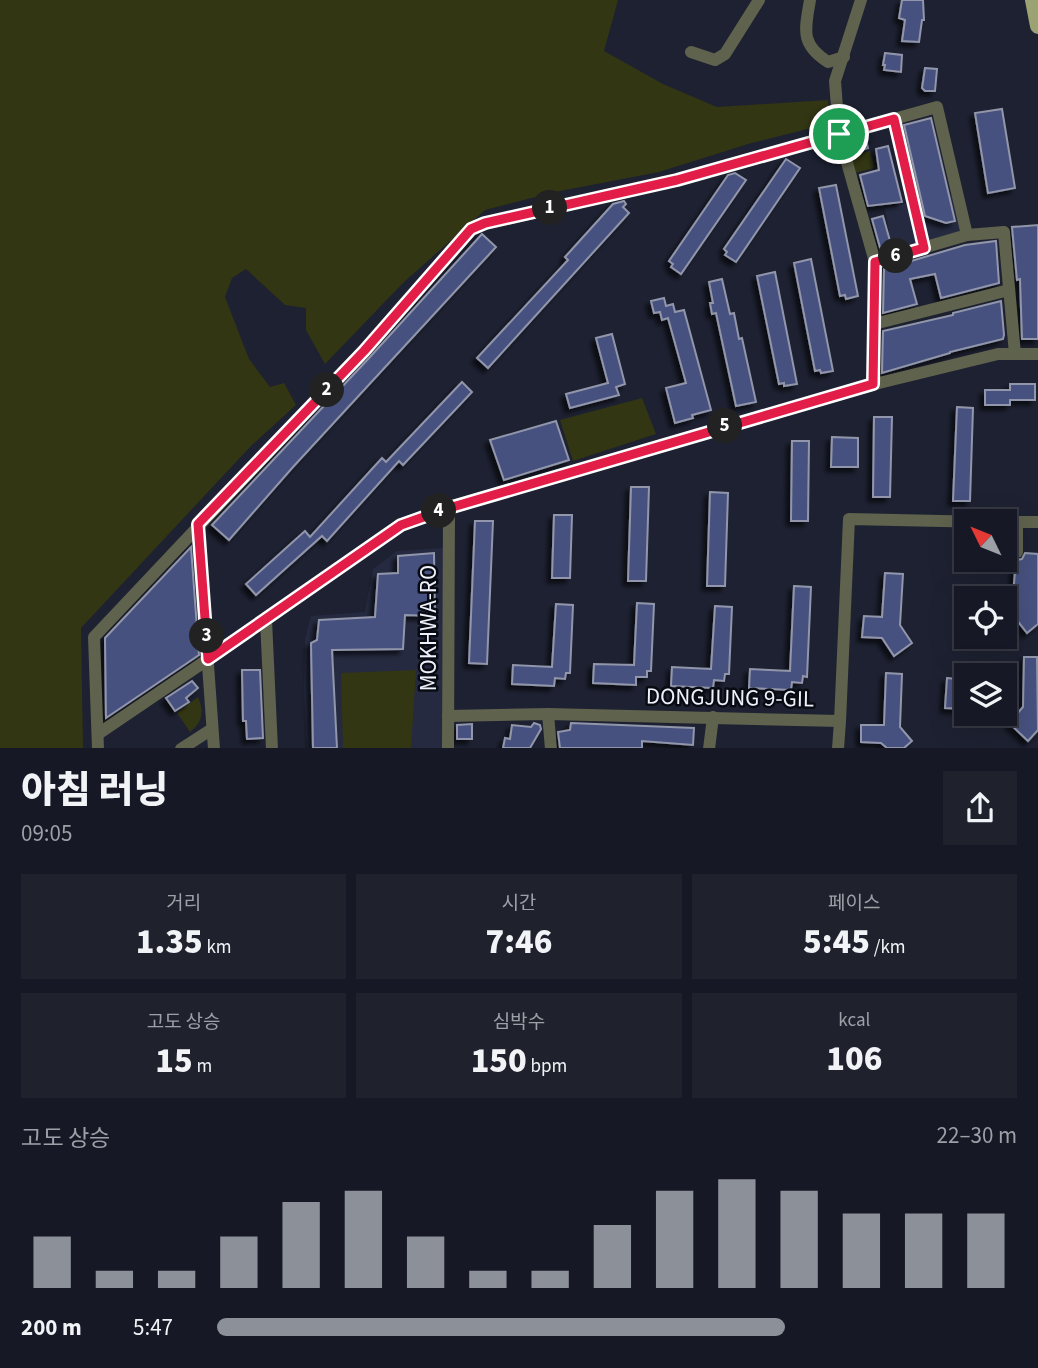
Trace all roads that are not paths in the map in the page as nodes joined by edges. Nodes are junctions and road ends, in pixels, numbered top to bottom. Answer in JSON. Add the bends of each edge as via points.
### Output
{"nodes":[{"id":1,"x":759,"y":0,"type":"edge"},
{"id":2,"x":810,"y":0,"type":"edge"},
{"id":3,"x":861,"y":0,"type":"edge"},
{"id":4,"x":1034,"y":0,"type":"edge"},
{"id":5,"x":1038,"y":26,"type":"edge"},
{"id":6,"x":691,"y":52,"type":"dead end"},
{"id":7,"x":844,"y":57,"type":"junction"},
{"id":8,"x":894,"y":119,"type":"junction"},
{"id":9,"x":839,"y":134,"type":"junction"},
{"id":10,"x":967,"y":235,"type":"junction"},
{"id":11,"x":924,"y":248,"type":"junction"},
{"id":12,"x":875,"y":262,"type":"junction"},
{"id":13,"x":1009,"y":290,"type":"junction"},
{"id":14,"x":874,"y":324,"type":"junction"},
{"id":15,"x":1014,"y":354,"type":"junction"},
{"id":16,"x":1038,"y":354,"type":"edge"},
{"id":17,"x":873,"y":384,"type":"junction"},
{"id":18,"x":449,"y":508,"type":"junction"},
{"id":19,"x":954,"y":521,"type":"edge"},
{"id":20,"x":1017,"y":522,"type":"edge"},
{"id":21,"x":1038,"y":522,"type":"edge"},
{"id":22,"x":198,"y":524,"type":"junction"},
{"id":23,"x":266,"y":620,"type":"junction"},
{"id":24,"x":208,"y":659,"type":"junction"},
{"id":25,"x":548,"y":714,"type":"junction"},
{"id":26,"x":448,"y":716,"type":"junction"},
{"id":27,"x":713,"y":717,"type":"junction"},
{"id":28,"x":839,"y":721,"type":"junction"},
{"id":29,"x":212,"y":729,"type":"junction"},
{"id":30,"x":98,"y":734,"type":"junction"},
{"id":31,"x":98,"y":748,"type":"edge"},
{"id":32,"x":181,"y":748,"type":"edge"},
{"id":33,"x":214,"y":748,"type":"edge"},
{"id":34,"x":272,"y":748,"type":"edge"},
{"id":35,"x":448,"y":748,"type":"edge"},
{"id":36,"x":551,"y":748,"type":"edge"},
{"id":37,"x":709,"y":748,"type":"edge"},
{"id":38,"x":838,"y":748,"type":"edge"}],
"edges":[{"from":1,"to":6,"type":"street","via":[[725,54],[715,60]]},
{"from":2,"to":7,"type":"street","via":[[806,40],[814,53],[828,62]]},
{"from":3,"to":7,"type":"street"},
{"from":4,"to":5,"type":"main road"},
{"from":7,"to":9,"type":"street","via":[[835,81]]},
{"from":8,"to":9,"type":"street"},
{"from":8,"to":10,"type":"street","via":[[937,107]]},
{"from":8,"to":11,"type":"street"},
{"from":9,"to":12,"type":"street"},
{"from":9,"to":22,"type":"street","via":[[677,180],[471,229],[364,351]]},
{"from":10,"to":11,"type":"street"},
{"from":10,"to":13,"type":"street","via":[[1004,232]]},
{"from":11,"to":12,"type":"street"},
{"from":12,"to":14,"type":"street"},
{"from":13,"to":14,"type":"street"},
{"from":13,"to":15,"type":"street"},
{"from":14,"to":17,"type":"street"},
{"from":15,"to":16,"type":"street"},
{"from":15,"to":17,"type":"street"},
{"from":17,"to":18,"type":"street"},
{"from":18,"to":23,"type":"street","via":[[401,525]]},
{"from":18,"to":26,"type":"street","name":"MOKHWA-RO"},
{"from":19,"to":28,"type":"street","name":"DONGJUNG 9-GIL","via":[[849,519]]},
{"from":20,"to":21,"type":"street"},
{"from":22,"to":24,"type":"street"},
{"from":22,"to":30,"type":"street","via":[[94,637]]},
{"from":23,"to":24,"type":"street"},
{"from":23,"to":34,"type":"street"},
{"from":24,"to":29,"type":"street"},
{"from":24,"to":30,"type":"street"},
{"from":25,"to":26,"type":"street","name":"DONGJUNG 9-GIL"},
{"from":25,"to":27,"type":"street","name":"DONGJUNG 9-GIL"},
{"from":25,"to":36,"type":"street"},
{"from":26,"to":35,"type":"street","name":"MOKHWA-RO"},
{"from":27,"to":28,"type":"street","name":"DONGJUNG 9-GIL"},
{"from":27,"to":37,"type":"street"},
{"from":28,"to":38,"type":"street"},
{"from":29,"to":32,"type":"street"},
{"from":29,"to":33,"type":"street"},
{"from":30,"to":31,"type":"street"}]}
